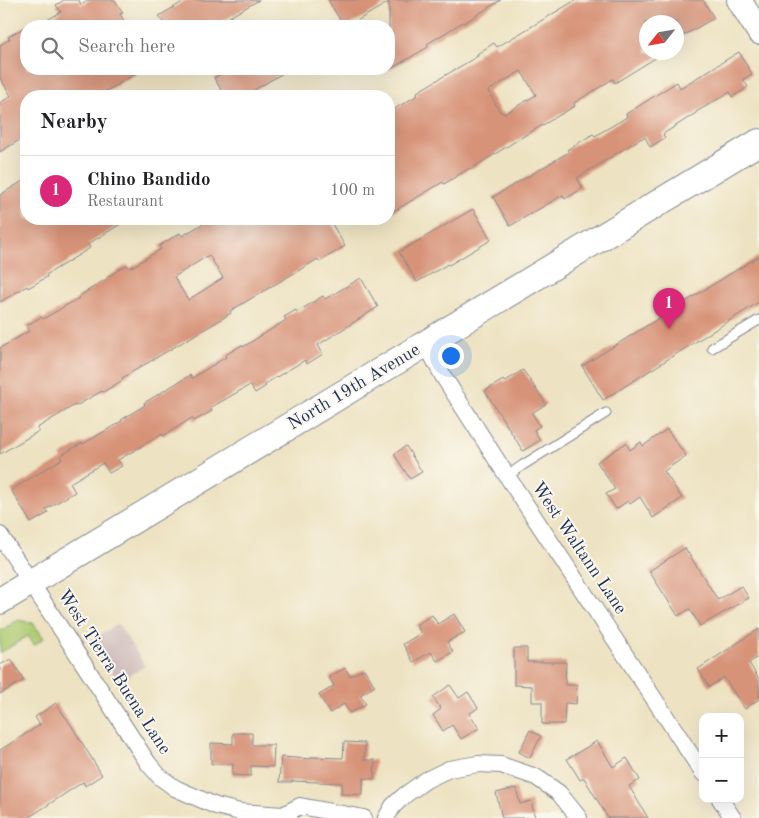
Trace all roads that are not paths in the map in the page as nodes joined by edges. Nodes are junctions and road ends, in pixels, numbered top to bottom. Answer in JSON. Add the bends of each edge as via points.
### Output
{"nodes":[{"id":1,"x":739,"y":0,"type":"edge"},
{"id":2,"x":759,"y":32,"type":"edge"},
{"id":3,"x":759,"y":142,"type":"edge"},
{"id":4,"x":759,"y":320,"type":"edge"},
{"id":5,"x":426,"y":344,"type":"junction"},
{"id":6,"x":712,"y":348,"type":"dead end"},
{"id":7,"x":606,"y":413,"type":"dead end"},
{"id":8,"x":507,"y":476,"type":"junction"},
{"id":9,"x":0,"y":535,"type":"edge"},
{"id":10,"x":31,"y":583,"type":"junction"},
{"id":11,"x":0,"y":601,"type":"edge"},
{"id":12,"x":699,"y":766,"type":"edge"},
{"id":13,"x":723,"y":803,"type":"edge"},
{"id":14,"x":286,"y":816,"type":"edge"},
{"id":15,"x":364,"y":818,"type":"edge"},
{"id":16,"x":386,"y":818,"type":"edge"},
{"id":17,"x":579,"y":818,"type":"edge"},
{"id":18,"x":732,"y":818,"type":"edge"}],
"edges":[{"from":1,"to":2,"type":"main road"},
{"from":3,"to":5,"type":"main road","name":"North 19th Avenue"},
{"from":4,"to":6,"type":"lane"},
{"from":5,"to":8,"type":"street","name":"West Waltann Lane"},
{"from":5,"to":10,"type":"main road","name":"North 19th Avenue"},
{"from":7,"to":8,"type":"lane"},
{"from":8,"to":12,"type":"street","name":"West Waltann Lane"},
{"from":9,"to":10,"type":"street","name":"West Tierra Buena Lane"},
{"from":10,"to":11,"type":"main road","name":"North 19th Avenue"},
{"from":10,"to":14,"type":"street","name":"West Tierra Buena Lane","via":[[148,763],[160,776],[175,788],[216,806],[240,812]]},
{"from":13,"to":18,"type":"street"},
{"from":14,"to":15,"type":"street","via":[[300,806]]},
{"from":16,"to":17,"type":"street","via":[[393,806],[426,780],[449,769],[478,764],[501,766],[536,777],[559,793]]}]}
